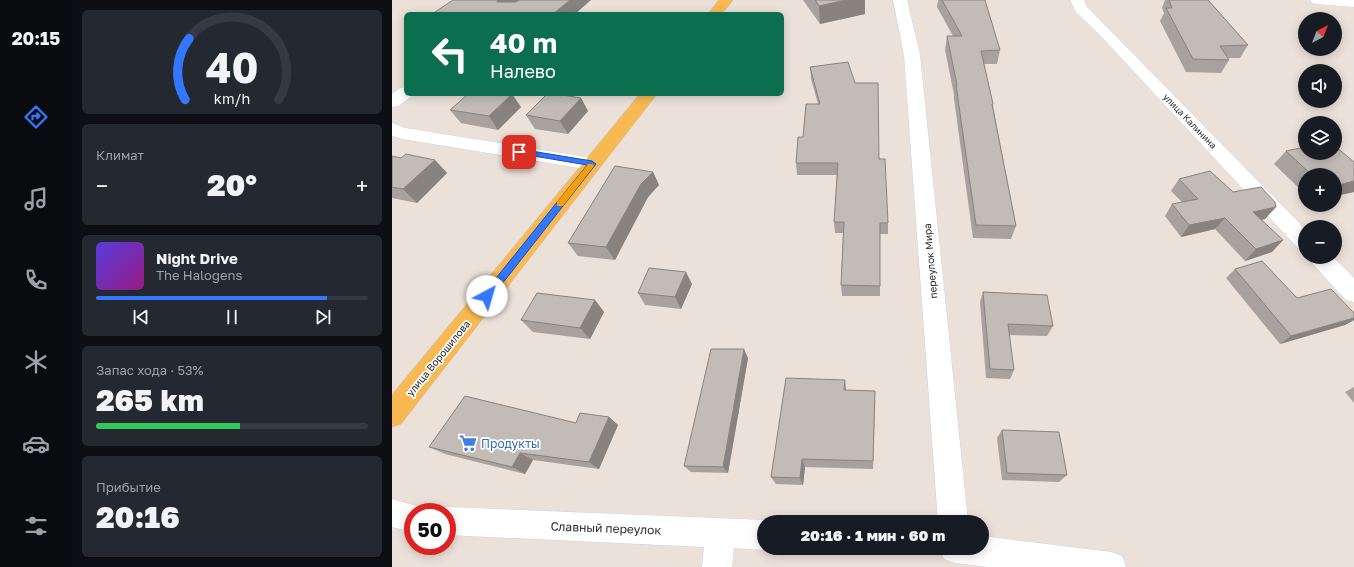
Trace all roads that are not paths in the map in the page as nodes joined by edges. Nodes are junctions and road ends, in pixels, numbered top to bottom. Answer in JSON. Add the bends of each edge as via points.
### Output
{"nodes":[{"id":1,"x":726,"y":0,"type":"edge"},
{"id":2,"x":900,"y":0,"type":"edge"},
{"id":3,"x":1077,"y":0,"type":"edge"},
{"id":4,"x":1317,"y":0,"type":"edge"},
{"id":5,"x":1354,"y":3,"type":"edge"},
{"id":6,"x":716,"y":12,"type":"edge"},
{"id":7,"x":404,"y":93,"type":"edge"},
{"id":8,"x":647,"y":96,"type":"edge"},
{"id":9,"x":392,"y":102,"type":"edge"},
{"id":10,"x":392,"y":129,"type":"edge"},
{"id":11,"x":592,"y":164,"type":"junction"},
{"id":12,"x":1298,"y":235,"type":"edge"},
{"id":13,"x":1327,"y":264,"type":"edge"},
{"id":14,"x":1354,"y":293,"type":"edge"},
{"id":15,"x":392,"y":415,"type":"edge"},
{"id":16,"x":392,"y":513,"type":"edge"},
{"id":17,"x":952,"y":515,"type":"edge"},
{"id":18,"x":404,"y":516,"type":"edge"},
{"id":19,"x":456,"y":521,"type":"edge"},
{"id":20,"x":722,"y":533,"type":"junction"},
{"id":21,"x":757,"y":535,"type":"edge"},
{"id":22,"x":989,"y":552,"type":"edge"},
{"id":23,"x":717,"y":567,"type":"edge"},
{"id":24,"x":1111,"y":567,"type":"edge"}],
"edges":[{"from":1,"to":6,"type":"main road"},
{"from":2,"to":17,"type":"street","name":"переулок Мира","via":[[912,55]]},
{"from":3,"to":12,"type":"street","name":"улица Калинина","via":[[1081,9]]},
{"from":4,"to":5,"type":"street"},
{"from":7,"to":9,"type":"street"},
{"from":8,"to":11,"type":"main road","name":"улица Ворошилова"},
{"from":10,"to":11,"type":"street","via":[[402,133]]},
{"from":11,"to":15,"type":"main road","name":"улица Ворошилова"},
{"from":13,"to":14,"type":"street"},
{"from":16,"to":18,"type":"street"},
{"from":19,"to":20,"type":"street","name":"Славный переулок"},
{"from":20,"to":21,"type":"street","name":"Славный переулок"},
{"from":20,"to":23,"type":"street"},
{"from":22,"to":24,"type":"street"}]}
